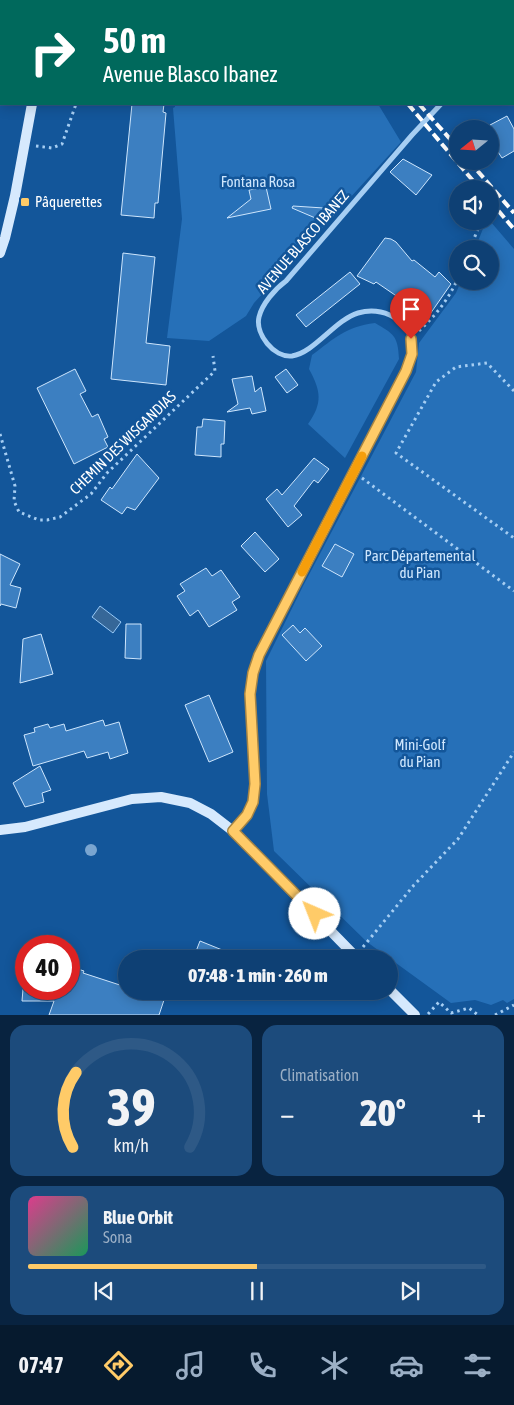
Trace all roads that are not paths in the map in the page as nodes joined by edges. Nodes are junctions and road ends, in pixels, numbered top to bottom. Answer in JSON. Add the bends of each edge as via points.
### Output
{"nodes":[{"id":1,"x":32,"y":105,"type":"edge"},
{"id":2,"x":440,"y":105,"type":"edge"},
{"id":3,"x":0,"y":252,"type":"edge"},
{"id":4,"x":0,"y":830,"type":"edge"},
{"id":5,"x":233,"y":831,"type":"junction"},
{"id":6,"x":350,"y":950,"type":"edge"},
{"id":7,"x":398,"y":998,"type":"edge"},
{"id":8,"x":415,"y":1015,"type":"edge"}],
"edges":[{"from":1,"to":3,"type":"street"},
{"from":2,"to":5,"type":"street","name":"AVENUE BLASCO IBANEZ","via":[[280,286],[258,318],[266,342],[275,351],[293,356],[302,353],[347,317],[377,310],[393,316],[405,326],[411,339],[412,354],[259,655],[250,694],[253,802]]},
{"from":4,"to":5,"type":"street","via":[[25,827],[132,799],[161,797],[190,803]]},
{"from":5,"to":6,"type":"street"},
{"from":7,"to":8,"type":"street"}]}
